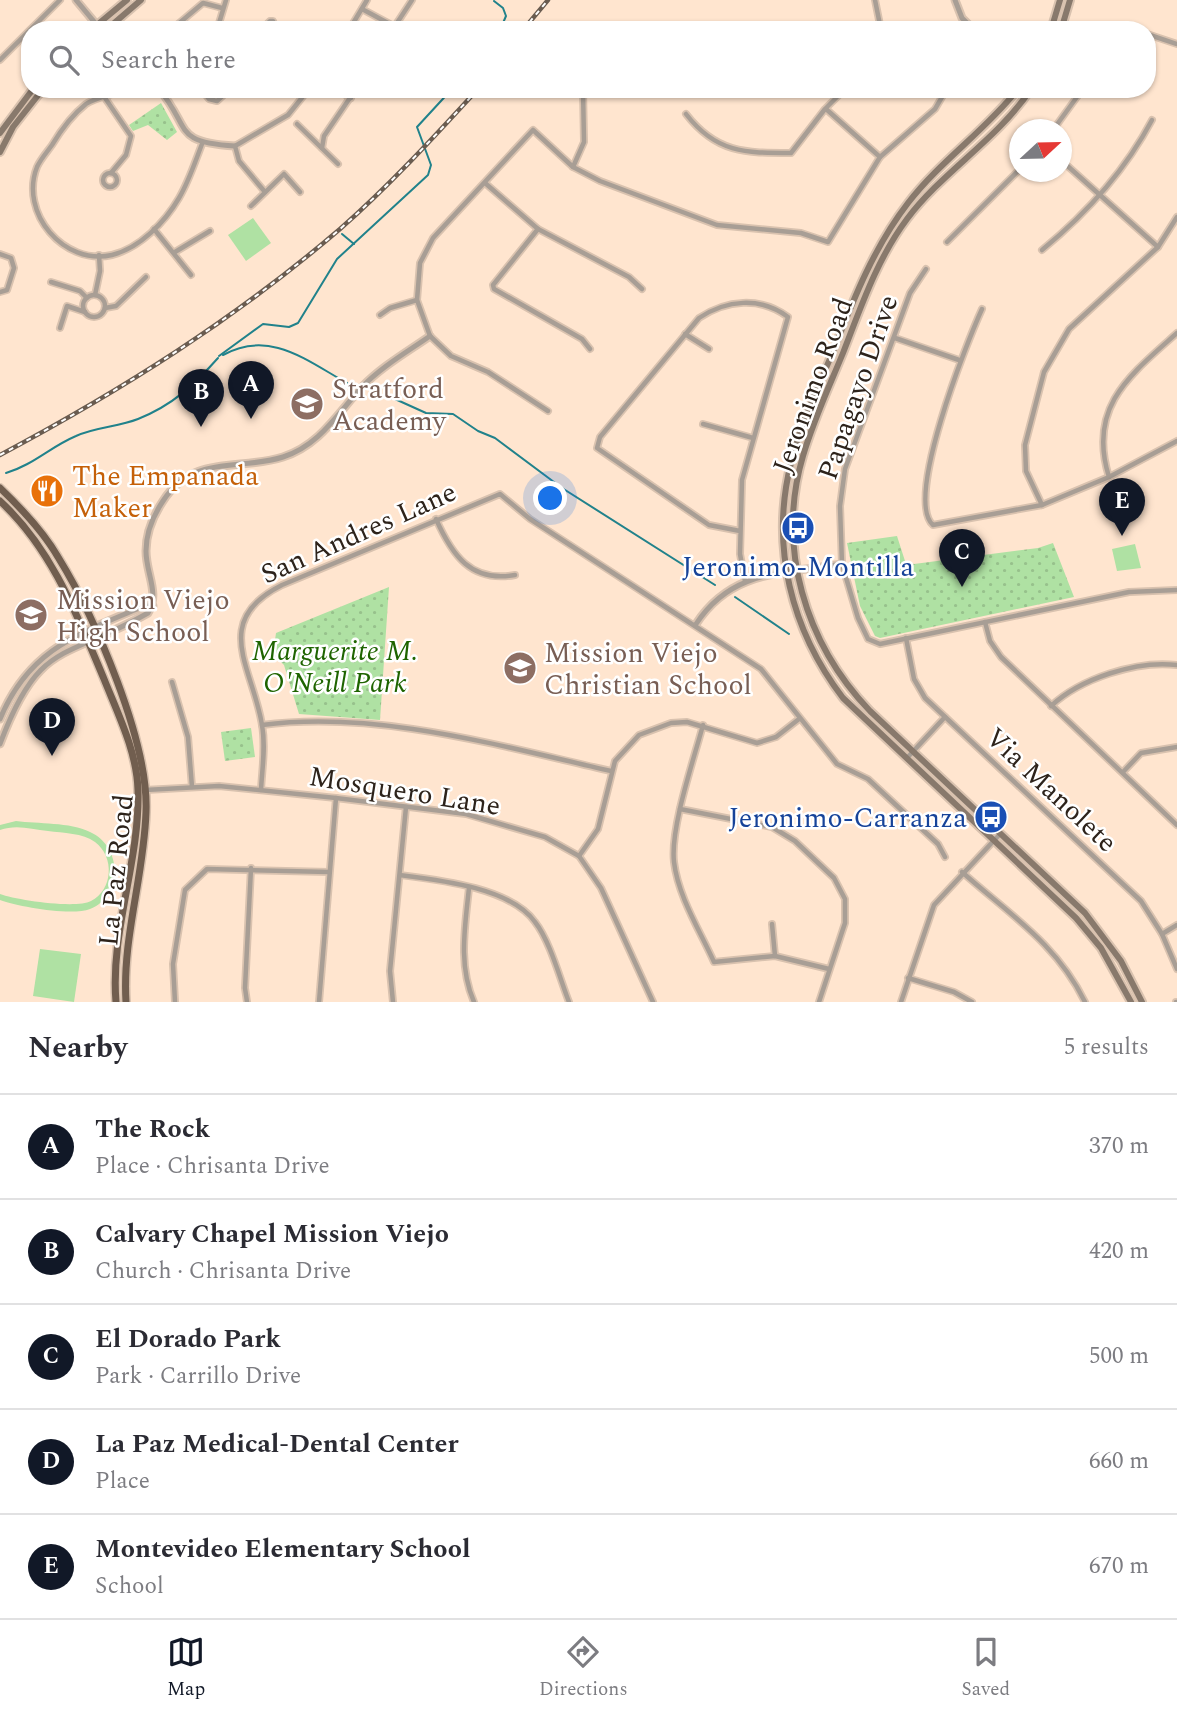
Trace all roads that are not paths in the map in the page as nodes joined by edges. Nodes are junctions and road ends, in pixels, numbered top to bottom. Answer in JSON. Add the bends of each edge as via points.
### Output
{"nodes":[{"id":1,"x":60,"y":0,"type":"edge"},
{"id":2,"x":76,"y":0,"type":"edge"},
{"id":3,"x":127,"y":0,"type":"edge"},
{"id":4,"x":141,"y":0,"type":"edge"},
{"id":5,"x":226,"y":0,"type":"edge"},
{"id":6,"x":367,"y":0,"type":"edge"},
{"id":7,"x":412,"y":0,"type":"edge"},
{"id":8,"x":875,"y":0,"type":"edge"},
{"id":9,"x":955,"y":0,"type":"edge"},
{"id":10,"x":1059,"y":0,"type":"edge"},
{"id":11,"x":1070,"y":0,"type":"edge"},
{"id":12,"x":222,"y":8,"type":"junction"},
{"id":13,"x":362,"y":9,"type":"junction"},
{"id":14,"x":39,"y":21,"type":"edge"},
{"id":15,"x":91,"y":21,"type":"edge"},
{"id":16,"x":104,"y":21,"type":"edge"},
{"id":17,"x":116,"y":21,"type":"edge"},
{"id":18,"x":182,"y":21,"type":"edge"},
{"id":19,"x":219,"y":21,"type":"edge"},
{"id":20,"x":355,"y":21,"type":"edge"},
{"id":21,"x":385,"y":21,"type":"edge"},
{"id":22,"x":398,"y":21,"type":"edge"},
{"id":23,"x":879,"y":21,"type":"edge"},
{"id":24,"x":965,"y":21,"type":"edge"},
{"id":25,"x":1053,"y":21,"type":"edge"},
{"id":26,"x":1064,"y":21,"type":"edge"},
{"id":27,"x":1156,"y":37,"type":"edge"},
{"id":28,"x":21,"y":39,"type":"edge"},
{"id":29,"x":1177,"y":44,"type":"edge"},
{"id":30,"x":0,"y":60,"type":"edge"},
{"id":31,"x":26,"y":98,"type":"edge"},
{"id":32,"x":36,"y":98,"type":"edge"},
{"id":33,"x":105,"y":98,"type":"joint"},
{"id":34,"x":165,"y":98,"type":"edge"},
{"id":35,"x":302,"y":98,"type":"edge"},
{"id":36,"x":351,"y":98,"type":"edge"},
{"id":37,"x":583,"y":98,"type":"edge"},
{"id":38,"x":836,"y":98,"type":"edge"},
{"id":39,"x":941,"y":98,"type":"edge"},
{"id":40,"x":1011,"y":98,"type":"edge"},
{"id":41,"x":1024,"y":98,"type":"edge"},
{"id":42,"x":1075,"y":98,"type":"edge"},
{"id":43,"x":825,"y":109,"type":"junction"},
{"id":44,"x":686,"y":114,"type":"dead end"},
{"id":45,"x":1061,"y":119,"type":"edge"},
{"id":46,"x":1152,"y":120,"type":"dead end"},
{"id":47,"x":297,"y":124,"type":"dead end"},
{"id":48,"x":0,"y":133,"type":"edge"},
{"id":49,"x":324,"y":136,"type":"junction"},
{"id":50,"x":314,"y":140,"type":"junction"},
{"id":51,"x":202,"y":144,"type":"junction"},
{"id":52,"x":235,"y":146,"type":"junction"},
{"id":53,"x":321,"y":148,"type":"junction"},
{"id":54,"x":0,"y":152,"type":"edge"},
{"id":55,"x":880,"y":157,"type":"junction"},
{"id":56,"x":338,"y":164,"type":"dead end"},
{"id":57,"x":573,"y":167,"type":"junction"},
{"id":58,"x":1072,"y":170,"type":"edge"},
{"id":59,"x":111,"y":173,"type":"dead end"},
{"id":60,"x":1009,"y":180,"type":"edge"},
{"id":61,"x":485,"y":183,"type":"junction"},
{"id":62,"x":265,"y":192,"type":"junction"},
{"id":63,"x":300,"y":192,"type":"dead end"},
{"id":64,"x":1101,"y":195,"type":"junction"},
{"id":65,"x":251,"y":206,"type":"dead end"},
{"id":66,"x":1177,"y":217,"type":"edge"},
{"id":67,"x":155,"y":229,"type":"junction"},
{"id":68,"x":538,"y":229,"type":"junction"},
{"id":69,"x":209,"y":230,"type":"dead end"},
{"id":70,"x":947,"y":242,"type":"dead end"},
{"id":71,"x":1157,"y":247,"type":"junction"},
{"id":72,"x":1042,"y":250,"type":"dead end"},
{"id":73,"x":175,"y":252,"type":"junction"},
{"id":74,"x":0,"y":254,"type":"edge"},
{"id":75,"x":99,"y":256,"type":"junction"},
{"id":76,"x":926,"y":269,"type":"dead end"},
{"id":77,"x":191,"y":275,"type":"dead end"},
{"id":78,"x":146,"y":277,"type":"dead end"},
{"id":79,"x":51,"y":282,"type":"dead end"},
{"id":80,"x":642,"y":289,"type":"dead end"},
{"id":81,"x":0,"y":292,"type":"edge"},
{"id":82,"x":95,"y":295,"type":"junction"},
{"id":83,"x":87,"y":298,"type":"junction"},
{"id":84,"x":417,"y":300,"type":"junction"},
{"id":85,"x":105,"y":308,"type":"junction"},
{"id":86,"x":982,"y":309,"type":"dead end"},
{"id":87,"x":85,"y":312,"type":"junction"},
{"id":88,"x":380,"y":315,"type":"dead end"},
{"id":89,"x":60,"y":328,"type":"dead end"},
{"id":90,"x":1177,"y":333,"type":"edge"},
{"id":91,"x":685,"y":334,"type":"junction"},
{"id":92,"x":430,"y":336,"type":"junction"},
{"id":93,"x":895,"y":338,"type":"junction"},
{"id":94,"x":590,"y":349,"type":"dead end"},
{"id":95,"x":709,"y":349,"type":"dead end"},
{"id":96,"x":959,"y":360,"type":"junction"},
{"id":97,"x":548,"y":411,"type":"dead end"},
{"id":98,"x":703,"y":424,"type":"dead end"},
{"id":99,"x":753,"y":438,"type":"junction"},
{"id":100,"x":1177,"y":441,"type":"edge"},
{"id":101,"x":1109,"y":477,"type":"junction"},
{"id":102,"x":0,"y":488,"type":"edge"},
{"id":103,"x":0,"y":501,"type":"edge"},
{"id":104,"x":1042,"y":505,"type":"junction"},
{"id":105,"x":436,"y":519,"type":"junction"},
{"id":106,"x":740,"y":531,"type":"junction"},
{"id":107,"x":842,"y":564,"type":"junction"},
{"id":108,"x":797,"y":572,"type":"junction"},
{"id":109,"x":786,"y":573,"type":"junction"},
{"id":110,"x":515,"y":575,"type":"dead end"},
{"id":111,"x":745,"y":581,"type":"junction"},
{"id":112,"x":1177,"y":590,"type":"edge"},
{"id":113,"x":153,"y":606,"type":"junction"},
{"id":114,"x":985,"y":622,"type":"junction"},
{"id":115,"x":696,"y":624,"type":"junction"},
{"id":116,"x":93,"y":628,"type":"junction"},
{"id":117,"x":84,"y":632,"type":"junction"},
{"id":118,"x":96,"y":636,"type":"junction"},
{"id":119,"x":906,"y":638,"type":"junction"},
{"id":120,"x":88,"y":640,"type":"junction"},
{"id":121,"x":1177,"y":665,"type":"edge"},
{"id":122,"x":172,"y":682,"type":"dead end"},
{"id":123,"x":1051,"y":706,"type":"junction"},
{"id":124,"x":945,"y":717,"type":"junction"},
{"id":125,"x":0,"y":719,"type":"edge"},
{"id":126,"x":799,"y":719,"type":"junction"},
{"id":127,"x":262,"y":725,"type":"junction"},
{"id":128,"x":703,"y":725,"type":"junction"},
{"id":129,"x":0,"y":744,"type":"edge"},
{"id":130,"x":1177,"y":747,"type":"edge"},
{"id":131,"x":914,"y":751,"type":"junction"},
{"id":132,"x":907,"y":758,"type":"junction"},
{"id":133,"x":611,"y":771,"type":"junction"},
{"id":134,"x":1124,"y":771,"type":"junction"},
{"id":135,"x":192,"y":787,"type":"junction"},
{"id":136,"x":142,"y":790,"type":"junction"},
{"id":137,"x":261,"y":790,"type":"junction"},
{"id":138,"x":336,"y":798,"type":"junction"},
{"id":139,"x":406,"y":807,"type":"junction"},
{"id":140,"x":680,"y":808,"type":"junction"},
{"id":141,"x":1177,"y":825,"type":"edge"},
{"id":142,"x":1000,"y":834,"type":"junction"},
{"id":143,"x":993,"y":841,"type":"junction"},
{"id":144,"x":579,"y":856,"type":"junction"},
{"id":145,"x":945,"y":857,"type":"dead end"},
{"id":146,"x":251,"y":868,"type":"junction"},
{"id":147,"x":329,"y":872,"type":"junction"},
{"id":148,"x":962,"y":872,"type":"junction"},
{"id":149,"x":400,"y":876,"type":"junction"},
{"id":150,"x":468,"y":888,"type":"junction"},
{"id":151,"x":772,"y":924,"type":"dead end"},
{"id":152,"x":1177,"y":925,"type":"edge"},
{"id":153,"x":1162,"y":934,"type":"junction"},
{"id":154,"x":775,"y":956,"type":"junction"},
{"id":155,"x":829,"y":969,"type":"junction"},
{"id":156,"x":1177,"y":969,"type":"edge"},
{"id":157,"x":908,"y":978,"type":"junction"},
{"id":158,"x":116,"y":1002,"type":"edge"},
{"id":159,"x":126,"y":1002,"type":"edge"},
{"id":160,"x":175,"y":1002,"type":"edge"},
{"id":161,"x":247,"y":1002,"type":"edge"},
{"id":162,"x":319,"y":1002,"type":"edge"},
{"id":163,"x":393,"y":1002,"type":"edge"},
{"id":164,"x":474,"y":1002,"type":"edge"},
{"id":165,"x":569,"y":1002,"type":"edge"},
{"id":166,"x":653,"y":1002,"type":"edge"},
{"id":167,"x":820,"y":1002,"type":"edge"},
{"id":168,"x":901,"y":1002,"type":"edge"},
{"id":169,"x":972,"y":1002,"type":"edge"},
{"id":170,"x":1085,"y":1002,"type":"edge"},
{"id":171,"x":1132,"y":1002,"type":"edge"},
{"id":172,"x":1142,"y":1002,"type":"edge"}],
"edges":[{"from":1,"to":14,"type":"street"},
{"from":2,"to":15,"type":"street"},
{"from":3,"to":16,"type":"main road"},
{"from":4,"to":17,"type":"main road"},
{"from":5,"to":12,"type":"street"},
{"from":6,"to":13,"type":"street"},
{"from":7,"to":22,"type":"street"},
{"from":8,"to":23,"type":"street"},
{"from":9,"to":24,"type":"street"},
{"from":10,"to":25,"type":"main road"},
{"from":11,"to":26,"type":"main road"},
{"from":12,"to":18,"type":"street","via":[[202,3]]},
{"from":12,"to":19,"type":"street"},
{"from":13,"to":20,"type":"street"},
{"from":13,"to":21,"type":"street"},
{"from":27,"to":29,"type":"street"},
{"from":28,"to":30,"type":"street"},
{"from":31,"to":48,"type":"main road"},
{"from":32,"to":54,"type":"main road"},
{"from":33,"to":59,"type":"street","via":[[131,136],[126,155]]},
{"from":33,"to":75,"type":"street","via":[[88,103],[60,131],[37,168],[35,202],[51,235],[65,246]]},
{"from":34,"to":51,"type":"street","via":[[179,123]]},
{"from":35,"to":52,"type":"street","via":[[288,115]]},
{"from":36,"to":49,"type":"street"},
{"from":37,"to":57,"type":"street","via":[[584,142]]},
{"from":38,"to":43,"type":"street"},
{"from":39,"to":55,"type":"street"},
{"from":40,"to":109,"type":"main road","name":"Jeronimo Road","via":[[909,202],[863,277],[791,461],[783,510]]},
{"from":41,"to":108,"type":"main road","name":"Jeronimo Road","via":[[1002,125],[936,184],[880,263],[802,458],[794,504]]},
{"from":42,"to":45,"type":"street"},
{"from":43,"to":44,"type":"street","via":[[791,153],[731,149],[701,135]]},
{"from":43,"to":55,"type":"street"},
{"from":46,"to":64,"type":"street"},
{"from":47,"to":50,"type":"street"},
{"from":49,"to":50,"type":"street"},
{"from":49,"to":53,"type":"street"},
{"from":50,"to":53,"type":"street"},
{"from":51,"to":52,"type":"street"},
{"from":51,"to":67,"type":"street","via":[[179,199]]},
{"from":52,"to":62,"type":"street","via":[[239,161]]},
{"from":53,"to":56,"type":"street"},
{"from":55,"to":57,"type":"street","via":[[828,242],[801,233],[718,225]]},
{"from":57,"to":61,"type":"street","via":[[533,130]]},
{"from":58,"to":64,"type":"street"},
{"from":60,"to":70,"type":"street"},
{"from":61,"to":68,"type":"street"},
{"from":61,"to":84,"type":"street","via":[[433,238],[420,263]]},
{"from":62,"to":63,"type":"street","via":[[284,174]]},
{"from":62,"to":65,"type":"street"},
{"from":64,"to":71,"type":"street"},
{"from":64,"to":72,"type":"street"},
{"from":66,"to":71,"type":"street"},
{"from":67,"to":73,"type":"street"},
{"from":67,"to":75,"type":"street","via":[[133,247]]},
{"from":68,"to":80,"type":"street","via":[[629,277]]},
{"from":68,"to":94,"type":"street","via":[[499,274],[494,289],[582,339]]},
{"from":69,"to":73,"type":"street"},
{"from":71,"to":104,"type":"street","via":[[1069,329],[1044,372],[1025,445],[1026,471]]},
{"from":73,"to":77,"type":"street"},
{"from":74,"to":81,"type":"street","via":[[11,258],[14,268],[7,290]]},
{"from":75,"to":82,"type":"street"},
{"from":76,"to":93,"type":"street","name":"Papagayo Drive","via":[[910,293]]},
{"from":78,"to":85,"type":"street","via":[[113,308]]},
{"from":79,"to":83,"type":"street","via":[[80,291]]},
{"from":82,"to":83,"type":"street"},
{"from":82,"to":85,"type":"street","via":[[103,299]]},
{"from":83,"to":87,"type":"street"},
{"from":84,"to":88,"type":"street"},
{"from":84,"to":92,"type":"street"},
{"from":85,"to":87,"type":"street","via":[[94,317]]},
{"from":86,"to":96,"type":"street"},
{"from":87,"to":89,"type":"street","via":[[67,306]]},
{"from":90,"to":101,"type":"street","via":[[1131,373],[1115,397],[1101,440]]},
{"from":91,"to":95,"type":"street"},
{"from":91,"to":99,"type":"street","via":[[715,307],[730,304],[759,304],[788,317]]},
{"from":91,"to":106,"type":"street","via":[[600,437],[597,448],[709,525]]},
{"from":92,"to":97,"type":"street","via":[[451,356],[488,372]]},
{"from":92,"to":113,"type":"street","via":[[362,387],[309,445],[284,457],[211,467],[178,484],[164,499],[148,533]]},
{"from":93,"to":96,"type":"street"},
{"from":93,"to":107,"type":"street","name":"Papagayo Drive","via":[[845,469],[840,506]]},
{"from":96,"to":104,"type":"street","via":[[926,478],[930,522],[945,525]]},
{"from":98,"to":99,"type":"street"},
{"from":99,"to":106,"type":"street","via":[[742,480]]},
{"from":100,"to":101,"type":"street"},
{"from":101,"to":104,"type":"street"},
{"from":102,"to":116,"type":"main road","name":"La Paz Road","via":[[58,556]]},
{"from":103,"to":117,"type":"main road","name":"La Paz Road","via":[[32,536],[60,579]]},
{"from":105,"to":110,"type":"street","via":[[448,545],[466,567],[489,577]]},
{"from":105,"to":115,"type":"street","name":"San Andres Lane","via":[[500,494],[530,519]]},
{"from":105,"to":127,"type":"street","name":"San Andres Lane","via":[[267,592],[250,606],[243,621],[241,650]]},
{"from":106,"to":111,"type":"street"},
{"from":107,"to":108,"type":"street"},
{"from":107,"to":119,"type":"street","name":"Papagayo Drive","via":[[858,618],[873,642]]},
{"from":108,"to":109,"type":"street"},
{"from":108,"to":131,"type":"main road","name":"Jeronimo Road","via":[[812,625],[836,670],[859,700]]},
{"from":109,"to":111,"type":"street"},
{"from":109,"to":132,"type":"main road","name":"Jeronimo Road","via":[[800,622],[823,669],[852,707]]},
{"from":111,"to":115,"type":"street","via":[[716,598]]},
{"from":112,"to":114,"type":"street","via":[[1129,592]]},
{"from":113,"to":116,"type":"street"},
{"from":113,"to":118,"type":"street","via":[[147,615]]},
{"from":114,"to":119,"type":"street"},
{"from":114,"to":123,"type":"street","via":[[1001,657]]},
{"from":115,"to":126,"type":"street","via":[[761,669]]},
{"from":116,"to":117,"type":"street"},
{"from":116,"to":118,"type":"main road","name":"La Paz Road"},
{"from":117,"to":120,"type":"main road","name":"La Paz Road"},
{"from":117,"to":125,"type":"street","via":[[29,668]]},
{"from":118,"to":120,"type":"street"},
{"from":118,"to":136,"type":"main road","name":"La Paz Road","via":[[138,741]]},
{"from":119,"to":124,"type":"street","name":"Via Manolete","via":[[915,682]]},
{"from":120,"to":129,"type":"street","via":[[57,656],[35,675],[17,701]]},
{"from":120,"to":136,"type":"main road","name":"La Paz Road","via":[[125,732]]},
{"from":121,"to":123,"type":"street","via":[[1148,666],[1080,683]]},
{"from":122,"to":135,"type":"street","via":[[188,737]]},
{"from":123,"to":134,"type":"street"},
{"from":124,"to":131,"type":"street"},
{"from":124,"to":153,"type":"street","name":"Via Manolete","via":[[1141,901]]},
{"from":126,"to":128,"type":"street","via":[[776,737],[758,743]]},
{"from":126,"to":145,"type":"street","via":[[837,764],[867,779],[938,844]]},
{"from":127,"to":133,"type":"street","via":[[300,721],[445,734]]},
{"from":127,"to":137,"type":"street"},
{"from":128,"to":133,"type":"street","via":[[679,722],[648,731],[627,746]]},
{"from":128,"to":140,"type":"street"},
{"from":130,"to":134,"type":"street","via":[[1141,753]]},
{"from":131,"to":132,"type":"street"},
{"from":131,"to":142,"type":"main road","name":"Jeronimo Road"},
{"from":132,"to":143,"type":"main road","name":"Jeronimo Road"},
{"from":133,"to":144,"type":"street","via":[[598,829]]},
{"from":134,"to":141,"type":"street"},
{"from":135,"to":136,"type":"street","name":"Mosquero Lane"},
{"from":135,"to":137,"type":"street","name":"Mosquero Lane"},
{"from":136,"to":158,"type":"main road","name":"La Paz Road","via":[[115,969]]},
{"from":136,"to":159,"type":"main road","name":"La Paz Road","via":[[143,856],[127,956]]},
{"from":137,"to":138,"type":"street","name":"Mosquero Lane"},
{"from":138,"to":139,"type":"street","name":"Mosquero Lane"},
{"from":138,"to":147,"type":"street"},
{"from":139,"to":144,"type":"street","name":"Mosquero Lane","via":[[466,814],[545,837]]},
{"from":139,"to":149,"type":"street"},
{"from":140,"to":154,"type":"street","via":[[674,861],[714,962]]},
{"from":140,"to":155,"type":"street","via":[[772,827],[795,841],[834,878],[845,899],[845,923]]},
{"from":142,"to":143,"type":"street"},
{"from":142,"to":172,"type":"main road","name":"Jeronimo Road","via":[[1095,925]]},
{"from":143,"to":148,"type":"street"},
{"from":143,"to":171,"type":"main road","name":"Jeronimo Road","via":[[1087,930]]},
{"from":144,"to":166,"type":"street","name":"Mosquero Lane","via":[[601,888]]},
{"from":146,"to":147,"type":"street"},
{"from":146,"to":160,"type":"street","via":[[206,869],[185,890],[173,964]]},
{"from":146,"to":161,"type":"street"},
{"from":147,"to":162,"type":"street"},
{"from":148,"to":157,"type":"street","via":[[934,905]]},
{"from":148,"to":170,"type":"street","via":[[1038,934],[1068,969]]},
{"from":149,"to":150,"type":"street"},
{"from":149,"to":163,"type":"street","via":[[390,971]]},
{"from":150,"to":164,"type":"street","via":[[463,957]]},
{"from":150,"to":165,"type":"street","via":[[515,901],[536,922]]},
{"from":151,"to":154,"type":"street"},
{"from":152,"to":153,"type":"street"},
{"from":153,"to":156,"type":"street","name":"Via Manolete"},
{"from":154,"to":155,"type":"street"},
{"from":155,"to":167,"type":"street"},
{"from":157,"to":168,"type":"street"},
{"from":157,"to":169,"type":"street"}]}
